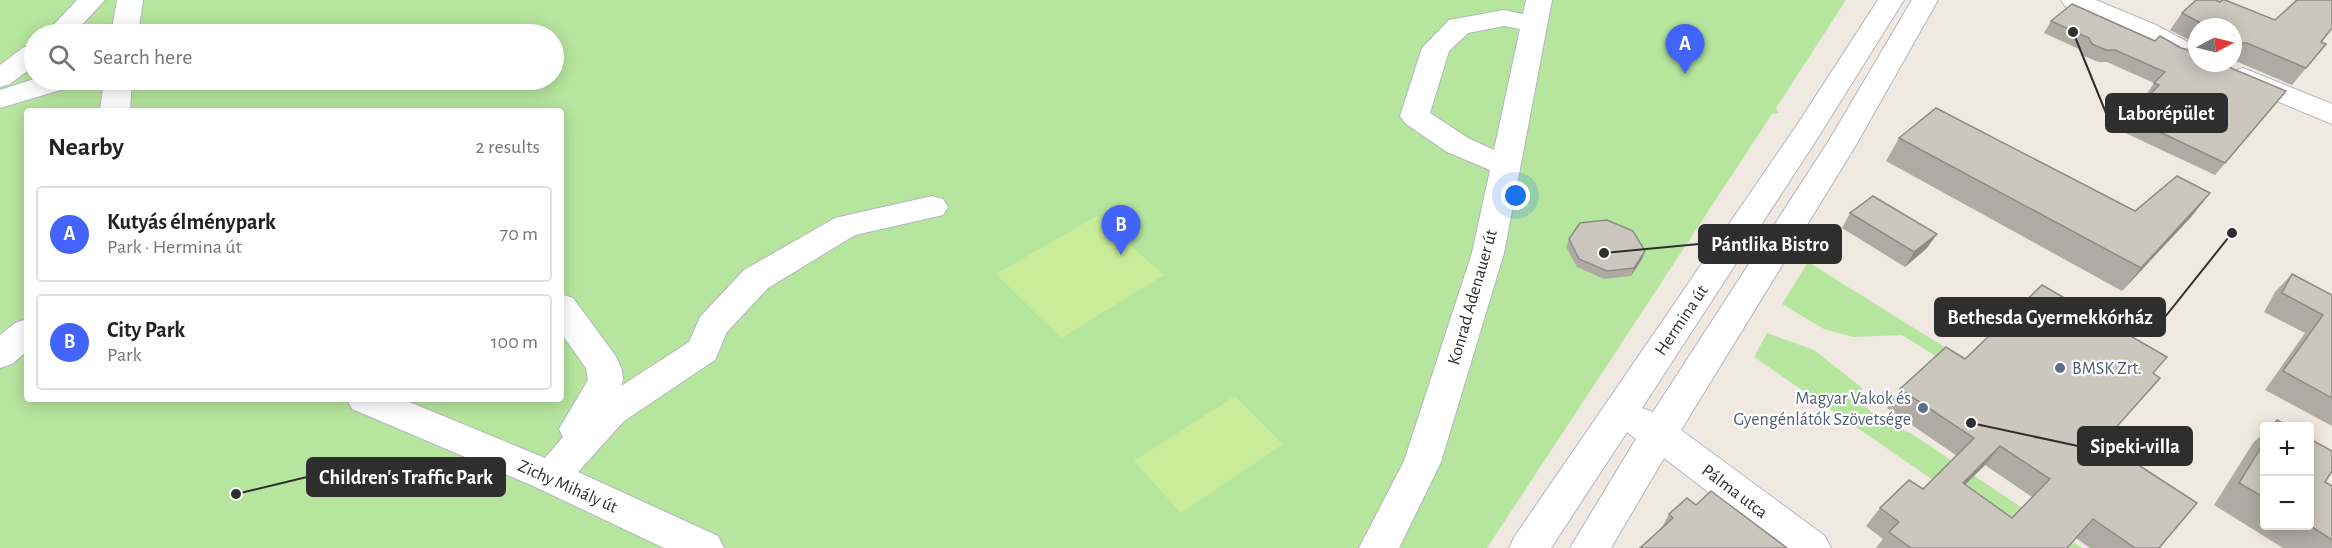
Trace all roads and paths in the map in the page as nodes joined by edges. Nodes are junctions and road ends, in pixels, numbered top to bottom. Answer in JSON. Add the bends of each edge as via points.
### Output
{"nodes":[{"id":1,"x":92,"y":0,"type":"edge"},
{"id":2,"x":130,"y":0,"type":"edge"},
{"id":3,"x":1891,"y":0,"type":"edge"},
{"id":4,"x":1925,"y":0,"type":"edge"},
{"id":5,"x":2074,"y":0,"type":"edge"},
{"id":6,"x":1537,"y":12,"type":"edge"},
{"id":7,"x":68,"y":24,"type":"edge"},
{"id":8,"x":126,"y":24,"type":"edge"},
{"id":9,"x":2188,"y":53,"type":"edge"},
{"id":10,"x":24,"y":60,"type":"edge"},
{"id":11,"x":2232,"y":72,"type":"edge"},
{"id":12,"x":0,"y":78,"type":"edge"},
{"id":13,"x":30,"y":90,"type":"edge"},
{"id":14,"x":117,"y":90,"type":"edge"},
{"id":15,"x":0,"y":99,"type":"edge"},
{"id":16,"x":115,"y":108,"type":"edge"},
{"id":17,"x":2332,"y":115,"type":"edge"},
{"id":18,"x":1505,"y":164,"type":"junction"},
{"id":19,"x":932,"y":207,"type":"dead end"},
{"id":20,"x":564,"y":318,"type":"edge"},
{"id":21,"x":24,"y":334,"type":"edge"},
{"id":22,"x":0,"y":354,"type":"edge"},
{"id":23,"x":372,"y":402,"type":"edge"},
{"id":24,"x":1621,"y":410,"type":"junction"},
{"id":25,"x":1659,"y":434,"type":"junction"},
{"id":26,"x":548,"y":476,"type":"junction"},
{"id":27,"x":704,"y":548,"type":"edge"},
{"id":28,"x":1378,"y":548,"type":"edge"},
{"id":29,"x":1529,"y":548,"type":"edge"},
{"id":30,"x":1590,"y":548,"type":"edge"},
{"id":31,"x":1811,"y":548,"type":"edge"}],
"edges":[{"from":1,"to":7,"type":"street"},
{"from":2,"to":8,"type":"street"},
{"from":3,"to":24,"type":"street","name":"Hermina út"},
{"from":4,"to":25,"type":"street","via":[[1841,145]]},
{"from":5,"to":9,"type":"street"},
{"from":6,"to":18,"type":"street","name":"Konrad Adenauer út"},
{"from":6,"to":18,"type":"street","via":[[1459,26],[1436,48],[1415,116],[1446,141]]},
{"from":10,"to":12,"type":"street"},
{"from":11,"to":17,"type":"street"},
{"from":13,"to":15,"type":"street"},
{"from":14,"to":16,"type":"street"},
{"from":18,"to":28,"type":"street","name":"Konrad Adenauer út","via":[[1488,253],[1422,462]]},
{"from":19,"to":26,"type":"street","via":[[846,225],[756,279],[712,326],[703,350],[611,411]]},
{"from":20,"to":26,"type":"street","via":[[603,365],[606,381]]},
{"from":21,"to":22,"type":"street"},
{"from":23,"to":26,"type":"street","name":"Zichy Mihály út"},
{"from":24,"to":25,"type":"street","name":"Pálma utca"},
{"from":24,"to":29,"type":"street","name":"Hermina út"},
{"from":25,"to":30,"type":"street"},
{"from":25,"to":31,"type":"street","name":"Pálma utca"},
{"from":26,"to":27,"type":"street","name":"Zichy Mihály út"}]}
